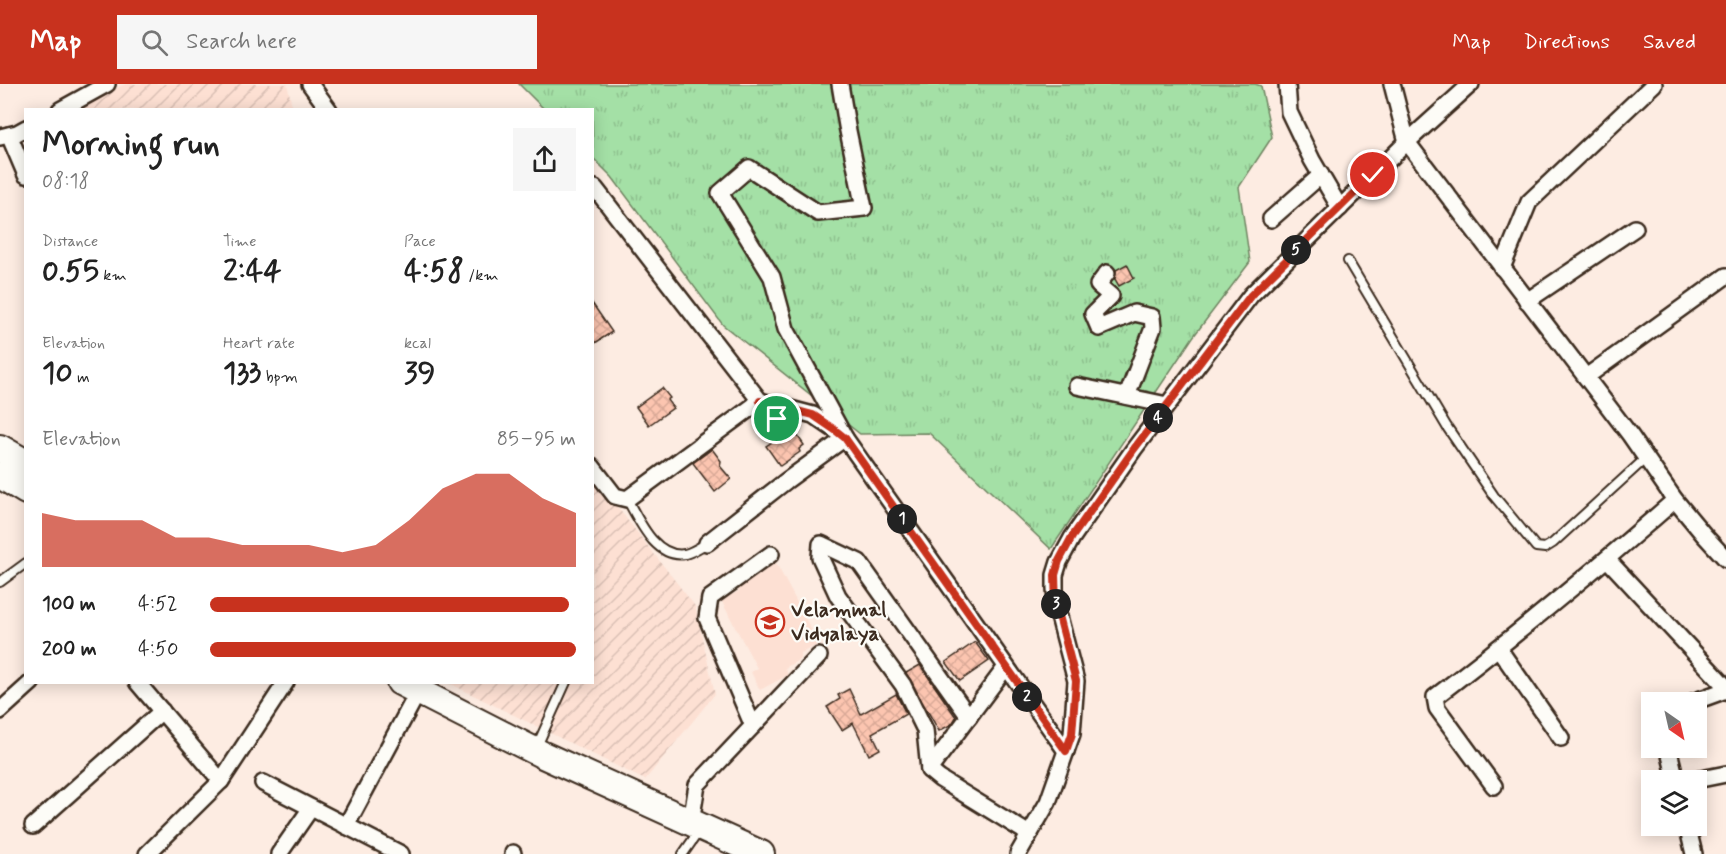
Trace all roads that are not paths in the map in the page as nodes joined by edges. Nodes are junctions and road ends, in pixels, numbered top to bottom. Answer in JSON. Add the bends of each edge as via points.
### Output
{"nodes":[{"id":1,"x":310,"y":84,"type":"edge"},
{"id":2,"x":840,"y":84,"type":"edge"},
{"id":3,"x":1287,"y":84,"type":"edge"},
{"id":4,"x":1392,"y":84,"type":"edge"},
{"id":5,"x":1471,"y":84,"type":"edge"},
{"id":6,"x":1654,"y":84,"type":"edge"},
{"id":7,"x":105,"y":85,"type":"edge"},
{"id":8,"x":64,"y":108,"type":"edge"},
{"id":9,"x":328,"y":108,"type":"edge"},
{"id":10,"x":24,"y":130,"type":"edge"},
{"id":11,"x":4,"y":136,"type":"edge"},
{"id":12,"x":1407,"y":142,"type":"junction"},
{"id":13,"x":24,"y":172,"type":"edge"},
{"id":14,"x":1321,"y":175,"type":"junction"},
{"id":15,"x":595,"y":188,"type":"dead end"},
{"id":16,"x":1340,"y":208,"type":"junction"},
{"id":17,"x":1271,"y":219,"type":"dead end"},
{"id":18,"x":1635,"y":228,"type":"dead end"},
{"id":19,"x":1348,"y":261,"type":"dead end"},
{"id":20,"x":1502,"y":268,"type":"junction"},
{"id":21,"x":1107,"y":273,"type":"dead end"},
{"id":22,"x":1726,"y":276,"type":"edge"},
{"id":23,"x":1527,"y":301,"type":"junction"},
{"id":24,"x":1586,"y":377,"type":"junction"},
{"id":25,"x":1077,"y":386,"type":"dead end"},
{"id":26,"x":1127,"y":396,"type":"junction"},
{"id":27,"x":760,"y":401,"type":"junction"},
{"id":28,"x":1167,"y":405,"type":"junction"},
{"id":29,"x":777,"y":419,"type":"dead end"},
{"id":30,"x":845,"y":438,"type":"junction"},
{"id":31,"x":0,"y":448,"type":"edge"},
{"id":32,"x":1646,"y":458,"type":"junction"},
{"id":33,"x":24,"y":462,"type":"edge"},
{"id":34,"x":594,"y":469,"type":"edge"},
{"id":35,"x":0,"y":475,"type":"edge"},
{"id":36,"x":24,"y":490,"type":"edge"},
{"id":37,"x":627,"y":499,"type":"junction"},
{"id":38,"x":1675,"y":500,"type":"junction"},
{"id":39,"x":707,"y":543,"type":"joint"},
{"id":40,"x":771,"y":554,"type":"dead end"},
{"id":41,"x":1607,"y":559,"type":"junction"},
{"id":42,"x":1726,"y":559,"type":"edge"},
{"id":43,"x":24,"y":564,"type":"edge"},
{"id":44,"x":0,"y":582,"type":"edge"},
{"id":45,"x":1499,"y":649,"type":"junction"},
{"id":46,"x":819,"y":656,"type":"dead end"},
{"id":47,"x":1006,"y":667,"type":"junction"},
{"id":48,"x":30,"y":684,"type":"edge"},
{"id":49,"x":139,"y":684,"type":"edge"},
{"id":50,"x":285,"y":684,"type":"edge"},
{"id":51,"x":565,"y":684,"type":"edge"},
{"id":52,"x":409,"y":687,"type":"edge"},
{"id":53,"x":1726,"y":689,"type":"edge"},
{"id":54,"x":1707,"y":697,"type":"edge"},
{"id":55,"x":0,"y":711,"type":"edge"},
{"id":56,"x":162,"y":711,"type":"junction"},
{"id":57,"x":969,"y":717,"type":"junction"},
{"id":58,"x":753,"y":726,"type":"junction"},
{"id":59,"x":1561,"y":738,"type":"dead end"},
{"id":60,"x":535,"y":751,"type":"junction"},
{"id":61,"x":1066,"y":751,"type":"junction"},
{"id":62,"x":928,"y":770,"type":"junction"},
{"id":63,"x":1726,"y":774,"type":"edge"},
{"id":64,"x":1707,"y":778,"type":"edge"},
{"id":65,"x":221,"y":781,"type":"junction"},
{"id":66,"x":263,"y":783,"type":"dead end"},
{"id":67,"x":1494,"y":786,"type":"dead end"},
{"id":68,"x":311,"y":807,"type":"junction"},
{"id":69,"x":696,"y":824,"type":"junction"},
{"id":70,"x":33,"y":826,"type":"dead end"},
{"id":71,"x":346,"y":826,"type":"junction"},
{"id":72,"x":1029,"y":834,"type":"junction"},
{"id":73,"x":1690,"y":836,"type":"edge"},
{"id":74,"x":147,"y":854,"type":"edge"},
{"id":75,"x":279,"y":854,"type":"edge"},
{"id":76,"x":401,"y":854,"type":"edge"},
{"id":77,"x":683,"y":854,"type":"edge"},
{"id":78,"x":761,"y":854,"type":"edge"},
{"id":79,"x":1018,"y":854,"type":"edge"},
{"id":80,"x":1694,"y":854,"type":"edge"}],
"edges":[{"from":1,"to":9,"type":"street"},
{"from":2,"to":30,"type":"street","via":[[864,208],[818,213],[749,168],[720,193],[772,277],[786,329]]},
{"from":3,"to":14,"type":"street","via":[[1289,112]]},
{"from":4,"to":12,"type":"street"},
{"from":5,"to":12,"type":"street"},
{"from":6,"to":20,"type":"street","via":[[1529,202]]},
{"from":7,"to":8,"type":"street"},
{"from":10,"to":11,"type":"street"},
{"from":11,"to":13,"type":"street"},
{"from":12,"to":16,"type":"street"},
{"from":12,"to":20,"type":"street"},
{"from":14,"to":16,"type":"street"},
{"from":14,"to":17,"type":"street"},
{"from":15,"to":27,"type":"street"},
{"from":16,"to":28,"type":"street","via":[[1251,295]]},
{"from":18,"to":23,"type":"street"},
{"from":19,"to":32,"type":"lane","via":[[1447,428],[1494,496],[1536,547],[1545,548],[1553,543]]},
{"from":20,"to":23,"type":"street"},
{"from":21,"to":26,"type":"street","via":[[1098,285],[1111,296],[1093,314],[1100,328],[1134,313],[1152,317],[1153,328]]},
{"from":22,"to":24,"type":"street"},
{"from":23,"to":24,"type":"street"},
{"from":24,"to":32,"type":"street"},
{"from":25,"to":26,"type":"street"},
{"from":26,"to":28,"type":"street"},
{"from":27,"to":29,"type":"street"},
{"from":27,"to":30,"type":"street","via":[[813,415]]},
{"from":27,"to":37,"type":"street"},
{"from":28,"to":61,"type":"street","via":[[1059,561],[1055,575],[1056,604],[1076,681],[1072,734]]},
{"from":30,"to":39,"type":"street"},
{"from":30,"to":47,"type":"street"},
{"from":31,"to":33,"type":"highway"},
{"from":32,"to":38,"type":"street"},
{"from":34,"to":37,"type":"street","via":[[615,496]]},
{"from":35,"to":36,"type":"highway"},
{"from":37,"to":39,"type":"lane","via":[[642,528],[657,545],[673,554],[687,553]]},
{"from":38,"to":41,"type":"street"},
{"from":38,"to":42,"type":"street"},
{"from":40,"to":58,"type":"street","via":[[710,598],[707,618]]},
{"from":41,"to":45,"type":"street"},
{"from":41,"to":53,"type":"street"},
{"from":43,"to":44,"type":"lane"},
{"from":45,"to":59,"type":"street"},
{"from":45,"to":67,"type":"street","via":[[1434,701]]},
{"from":46,"to":58,"type":"street"},
{"from":47,"to":57,"type":"street"},
{"from":47,"to":61,"type":"street"},
{"from":48,"to":55,"type":"street"},
{"from":49,"to":56,"type":"street"},
{"from":50,"to":65,"type":"street"},
{"from":51,"to":60,"type":"lane"},
{"from":52,"to":60,"type":"highway"},
{"from":52,"to":71,"type":"street"},
{"from":53,"to":54,"type":"street"},
{"from":56,"to":65,"type":"street"},
{"from":56,"to":70,"type":"street"},
{"from":57,"to":62,"type":"street"},
{"from":57,"to":62,"type":"street","via":[[859,562],[821,544],[820,557],[838,596],[903,685],[925,730]]},
{"from":58,"to":69,"type":"street","via":[[697,785]]},
{"from":60,"to":69,"type":"highway"},
{"from":61,"to":72,"type":"street","via":[[1048,802]]},
{"from":62,"to":72,"type":"street"},
{"from":63,"to":64,"type":"street"},
{"from":65,"to":74,"type":"street"},
{"from":66,"to":68,"type":"street"},
{"from":68,"to":71,"type":"street"},
{"from":68,"to":75,"type":"street"},
{"from":69,"to":77,"type":"lane"},
{"from":69,"to":78,"type":"highway"},
{"from":71,"to":76,"type":"street"},
{"from":72,"to":79,"type":"street"},
{"from":73,"to":80,"type":"street"}]}
